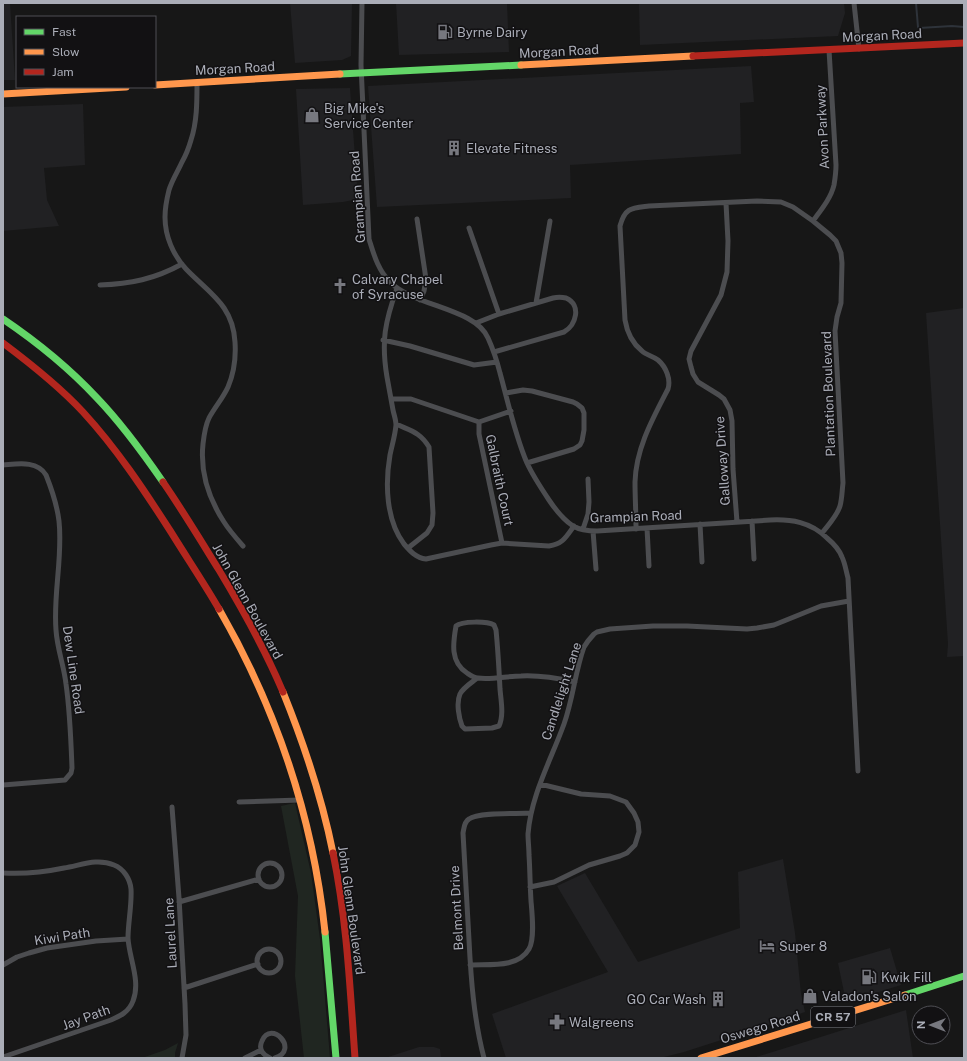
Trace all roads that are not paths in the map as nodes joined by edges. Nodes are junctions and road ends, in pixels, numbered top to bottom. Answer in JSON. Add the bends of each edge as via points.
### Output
{"nodes":[{"id":1,"x":362,"y":3,"type":"edge"},
{"id":2,"x":854,"y":3,"type":"edge"},
{"id":3,"x":964,"y":43,"type":"edge"},
{"id":4,"x":859,"y":49,"type":"junction"},
{"id":5,"x":829,"y":50,"type":"junction"},
{"id":6,"x":361,"y":73,"type":"junction"},
{"id":7,"x":197,"y":83,"type":"junction"},
{"id":8,"x":156,"y":85,"type":"edge"},
{"id":9,"x":108,"y":88,"type":"edge"},
{"id":10,"x":3,"y":94,"type":"edge"},
{"id":11,"x":726,"y":203,"type":"junction"},
{"id":12,"x":417,"y":220,"type":"dead end"},
{"id":13,"x":550,"y":221,"type":"dead end"},
{"id":14,"x":813,"y":221,"type":"junction"},
{"id":15,"x":469,"y":228,"type":"dead end"},
{"id":16,"x":182,"y":264,"type":"junction"},
{"id":17,"x":100,"y":285,"type":"dead end"},
{"id":18,"x":397,"y":288,"type":"junction"},
{"id":19,"x":420,"y":300,"type":"junction"},
{"id":20,"x":536,"y":303,"type":"junction"},
{"id":21,"x":499,"y":314,"type":"junction"},
{"id":22,"x":3,"y":318,"type":"edge"},
{"id":23,"x":476,"y":323,"type":"junction"},
{"id":24,"x":383,"y":340,"type":"junction"},
{"id":25,"x":3,"y":343,"type":"edge"},
{"id":26,"x":494,"y":352,"type":"junction"},
{"id":27,"x":497,"y":362,"type":"junction"},
{"id":28,"x":506,"y":394,"type":"junction"},
{"id":29,"x":391,"y":399,"type":"junction"},
{"id":30,"x":511,"y":411,"type":"junction"},
{"id":31,"x":478,"y":422,"type":"junction"},
{"id":32,"x":396,"y":424,"type":"junction"},
{"id":33,"x":527,"y":463,"type":"junction"},
{"id":34,"x":3,"y":465,"type":"edge"},
{"id":35,"x":588,"y":479,"type":"dead end"},
{"id":36,"x":752,"y":521,"type":"junction"},
{"id":37,"x":737,"y":522,"type":"junction"},
{"id":38,"x":700,"y":524,"type":"junction"},
{"id":39,"x":574,"y":526,"type":"junction"},
{"id":40,"x":646,"y":528,"type":"junction"},
{"id":41,"x":583,"y":529,"type":"junction"},
{"id":42,"x":636,"y":529,"type":"junction"},
{"id":43,"x":593,"y":531,"type":"junction"},
{"id":44,"x":822,"y":533,"type":"junction"},
{"id":45,"x":502,"y":543,"type":"junction"},
{"id":46,"x":243,"y":546,"type":"dead end"},
{"id":47,"x":408,"y":548,"type":"junction"},
{"id":48,"x":754,"y":559,"type":"dead end"},
{"id":49,"x":702,"y":562,"type":"dead end"},
{"id":50,"x":649,"y":566,"type":"dead end"},
{"id":51,"x":596,"y":569,"type":"dead end"},
{"id":52,"x":849,"y":601,"type":"junction"},
{"id":53,"x":500,"y":677,"type":"junction"},
{"id":54,"x":476,"y":679,"type":"junction"},
{"id":55,"x":576,"y":682,"type":"junction"},
{"id":56,"x":858,"y":771,"type":"dead end"},
{"id":57,"x":540,"y":784,"type":"junction"},
{"id":58,"x":3,"y":785,"type":"edge"},
{"id":59,"x":300,"y":800,"type":"junction"},
{"id":60,"x":239,"y":802,"type":"dead end"},
{"id":61,"x":172,"y":807,"type":"dead end"},
{"id":62,"x":531,"y":813,"type":"junction"},
{"id":63,"x":3,"y":873,"type":"edge"},
{"id":64,"x":259,"y":879,"type":"junction"},
{"id":65,"x":530,"y":887,"type":"junction"},
{"id":66,"x":179,"y":902,"type":"junction"},
{"id":67,"x":128,"y":939,"type":"junction"},
{"id":68,"x":258,"y":964,"type":"junction"},
{"id":69,"x":3,"y":965,"type":"edge"},
{"id":70,"x":470,"y":965,"type":"junction"},
{"id":71,"x":964,"y":976,"type":"edge"},
{"id":72,"x":184,"y":988,"type":"junction"},
{"id":73,"x":261,"y":1050,"type":"junction"},
{"id":74,"x":3,"y":1057,"type":"edge"},
{"id":75,"x":182,"y":1058,"type":"edge"},
{"id":76,"x":245,"y":1058,"type":"edge"},
{"id":77,"x":270,"y":1058,"type":"edge"},
{"id":78,"x":275,"y":1058,"type":"edge"},
{"id":79,"x":336,"y":1058,"type":"edge"},
{"id":80,"x":355,"y":1058,"type":"edge"},
{"id":81,"x":484,"y":1058,"type":"edge"},
{"id":82,"x":701,"y":1058,"type":"edge"}],
"edges":[{"from":1,"to":6,"type":"street","name":"Grampian Road"},
{"from":2,"to":4,"type":"street"},
{"from":3,"to":4,"type":"main road","name":"Morgan Road"},
{"from":4,"to":5,"type":"main road","name":"Morgan Road"},
{"from":5,"to":6,"type":"main road","name":"Morgan Road"},
{"from":5,"to":14,"type":"street","name":"Avon Parkway","via":[[836,166],[832,191]]},
{"from":6,"to":7,"type":"main road","name":"Morgan Road"},
{"from":6,"to":18,"type":"street","name":"Grampian Road","via":[[368,239],[379,268]]},
{"from":7,"to":8,"type":"main road","name":"Morgan Road"},
{"from":7,"to":16,"type":"street","via":[[192,139],[169,190],[165,217],[169,240]]},
{"from":9,"to":10,"type":"main road"},
{"from":11,"to":14,"type":"street","name":"Plantation Boulevard","via":[[781,202]]},
{"from":11,"to":37,"type":"street","name":"Galloway Drive","via":[[727,272],[721,294],[689,359],[698,382],[724,399],[730,410]]},
{"from":11,"to":42,"type":"street","name":"Plantation Boulevard","via":[[634,208],[623,217],[620,226],[626,329],[641,350],[663,366],[670,383],[649,425],[639,456],[635,482]]},
{"from":12,"to":19,"type":"street","via":[[426,279]]},
{"from":13,"to":20,"type":"street"},
{"from":14,"to":44,"type":"street","name":"Plantation Boulevard","via":[[836,241],[842,263],[841,303],[835,331],[843,483],[841,505]]},
{"from":15,"to":21,"type":"street"},
{"from":16,"to":17,"type":"street","via":[[170,271],[139,281]]},
{"from":16,"to":46,"type":"street","via":[[218,299],[228,313],[234,332],[235,359],[232,373],[228,387],[204,431],[202,459],[212,502]]},
{"from":18,"to":19,"type":"street","name":"Grampian Road"},
{"from":18,"to":24,"type":"street"},
{"from":19,"to":23,"type":"street","name":"Grampian Road"},
{"from":20,"to":21,"type":"street"},
{"from":20,"to":26,"type":"street","via":[[553,298],[566,298],[574,306],[575,320],[564,332]]},
{"from":21,"to":23,"type":"street"},
{"from":22,"to":80,"type":"main road","name":"John Glenn Boulevard","via":[[61,364],[97,398],[144,456],[222,576],[271,665],[317,787],[332,848],[347,949]]},
{"from":23,"to":26,"type":"street","name":"Grampian Road","via":[[488,337]]},
{"from":24,"to":27,"type":"street","via":[[474,365]]},
{"from":24,"to":29,"type":"street"},
{"from":25,"to":59,"type":"main road","via":[[44,375],[93,424],[161,516],[216,603],[240,648],[278,732]]},
{"from":26,"to":27,"type":"street","name":"Grampian Road"},
{"from":27,"to":28,"type":"street","name":"Grampian Road"},
{"from":28,"to":30,"type":"street","name":"Grampian Road"},
{"from":28,"to":33,"type":"street","via":[[523,390],[532,391],[573,402],[582,408],[584,413],[584,430],[580,445]]},
{"from":29,"to":31,"type":"street","via":[[411,399]]},
{"from":29,"to":32,"type":"street"},
{"from":30,"to":31,"type":"street"},
{"from":30,"to":33,"type":"street","name":"Grampian Road"},
{"from":31,"to":45,"type":"street","name":"Galbraith Court","via":[[478,434]]},
{"from":32,"to":47,"type":"street","via":[[388,471],[388,491],[393,523],[398,536]]},
{"from":32,"to":47,"type":"street","via":[[416,433],[429,447],[432,525],[427,533]]},
{"from":33,"to":39,"type":"street","name":"Grampian Road","via":[[553,506]]},
{"from":34,"to":58,"type":"street","name":"Dew Line Road","via":[[26,464],[39,467],[46,474],[56,504],[59,523],[56,630],[71,725],[72,768],[64,780]]},
{"from":35,"to":41,"type":"street","via":[[588,514]]},
{"from":36,"to":37,"type":"street","name":"Grampian Road"},
{"from":36,"to":44,"type":"street","name":"Grampian Road","via":[[792,520],[804,523]]},
{"from":36,"to":48,"type":"street"},
{"from":37,"to":38,"type":"street","name":"Grampian Road"},
{"from":38,"to":40,"type":"street","name":"Grampian Road"},
{"from":38,"to":49,"type":"street"},
{"from":39,"to":41,"type":"street","name":"Grampian Road"},
{"from":39,"to":45,"type":"street","via":[[566,538],[555,545]]},
{"from":40,"to":42,"type":"street","name":"Grampian Road"},
{"from":40,"to":50,"type":"street"},
{"from":41,"to":43,"type":"street","name":"Grampian Road"},
{"from":42,"to":43,"type":"street","name":"Grampian Road"},
{"from":43,"to":51,"type":"street"},
{"from":44,"to":52,"type":"street","name":"Grampian Road","via":[[835,545],[842,557],[848,578]]},
{"from":45,"to":47,"type":"street","via":[[426,559],[420,559]]},
{"from":52,"to":55,"type":"street","name":"Candlelight Lane","via":[[821,606],[774,625],[757,628],[660,626],[598,632],[584,648]]},
{"from":52,"to":56,"type":"street","name":"Grampian Road"},
{"from":53,"to":54,"type":"street"},
{"from":53,"to":54,"type":"street","via":[[501,720],[498,726],[465,729],[458,714],[459,695]]},
{"from":53,"to":54,"type":"street","via":[[494,624],[457,624],[453,641],[457,663]]},
{"from":53,"to":55,"type":"street","via":[[544,676]]},
{"from":55,"to":57,"type":"street","name":"Candlelight Lane","via":[[564,724]]},
{"from":57,"to":62,"type":"street","name":"Candlelight Lane"},
{"from":57,"to":65,"type":"street","via":[[581,794],[610,796],[626,802],[636,817],[639,832],[635,845],[627,853],[589,865],[554,882]]},
{"from":59,"to":60,"type":"street"},
{"from":59,"to":79,"type":"main road","via":[[312,847],[322,904]]},
{"from":61,"to":66,"type":"street","name":"Laurel Lane"},
{"from":62,"to":65,"type":"street","name":"Candlelight Lane","via":[[528,834]]},
{"from":62,"to":70,"type":"street","name":"Belmont Drive","via":[[486,814],[469,819],[465,824],[463,833]]},
{"from":63,"to":67,"type":"street","name":"Jay Path","via":[[63,869],[96,861],[115,866],[127,876],[131,889]]},
{"from":64,"to":64,"type":"street","via":[[261,868],[267,864],[278,866],[282,873],[281,881],[275,886],[267,887]]},
{"from":64,"to":66,"type":"street"},
{"from":65,"to":70,"type":"street","name":"Candlelight Lane","via":[[532,941],[525,955],[510,963]]},
{"from":66,"to":72,"type":"street","name":"Laurel Lane"},
{"from":67,"to":69,"type":"street","name":"Kiwi Path","via":[[47,948],[23,955]]},
{"from":67,"to":74,"type":"street","name":"Jay Path","via":[[136,987],[134,1000],[126,1012],[111,1020]]},
{"from":68,"to":68,"type":"street","via":[[258,956],[266,949],[274,949],[280,955],[281,962],[278,970],[274,972],[263,971]]},
{"from":68,"to":72,"type":"street"},
{"from":70,"to":81,"type":"street","name":"Belmont Drive"},
{"from":71,"to":82,"type":"main road","name":"Oswego Road","number":"CR 57"},
{"from":72,"to":75,"type":"street","name":"Laurel Lane","via":[[186,1035]]},
{"from":73,"to":76,"type":"street"},
{"from":73,"to":77,"type":"street"},
{"from":73,"to":78,"type":"street","via":[[263,1039],[269,1034],[281,1036],[285,1047],[281,1055]]}]}
